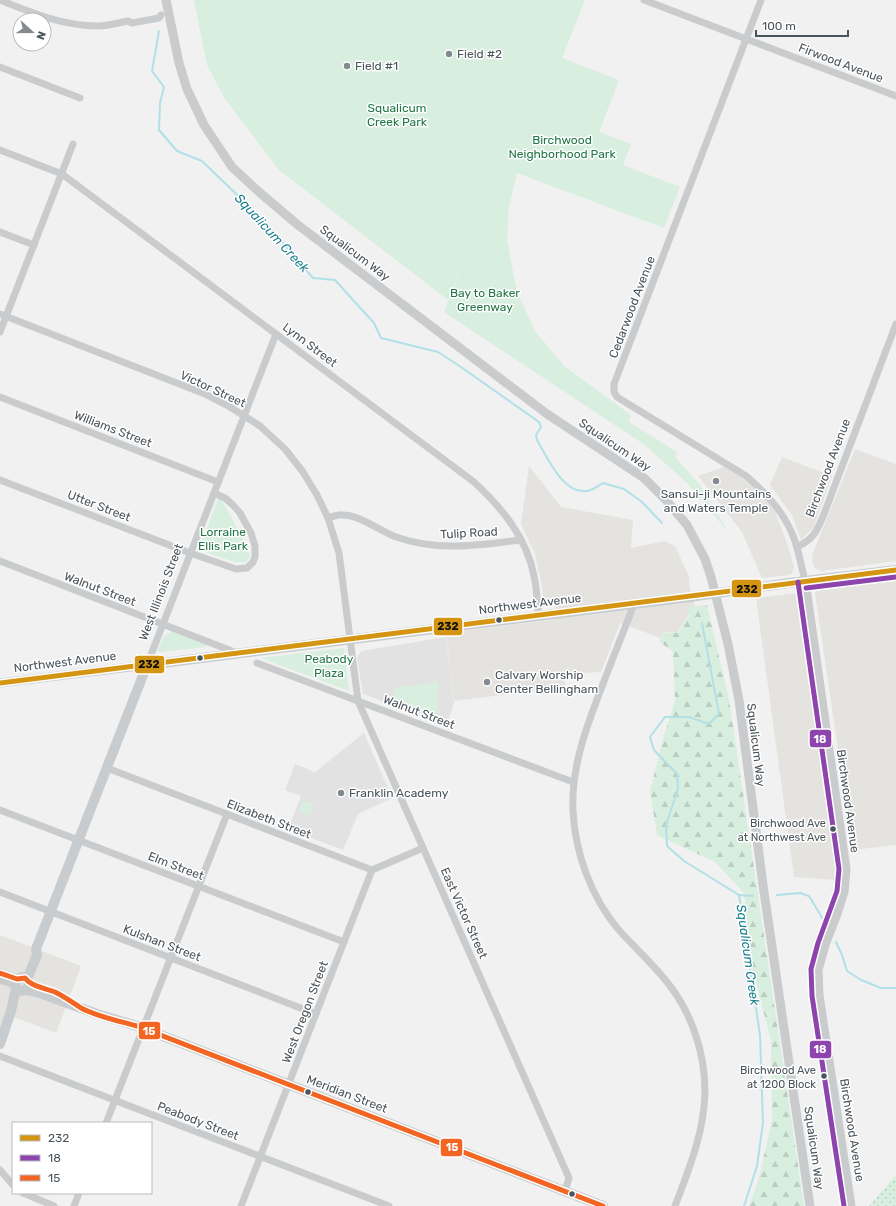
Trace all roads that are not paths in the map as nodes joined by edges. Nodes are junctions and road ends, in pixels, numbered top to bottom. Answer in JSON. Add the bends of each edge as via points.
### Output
{"nodes":[{"id":1,"x":0,"y":0,"type":"edge"},
{"id":2,"x":166,"y":0,"type":"edge"},
{"id":3,"x":644,"y":0,"type":"edge"},
{"id":4,"x":761,"y":0,"type":"edge"},
{"id":5,"x":165,"y":14,"type":"junction"},
{"id":6,"x":746,"y":39,"type":"junction"},
{"id":7,"x":0,"y":67,"type":"edge"},
{"id":8,"x":896,"y":96,"type":"edge"},
{"id":9,"x":80,"y":98,"type":"dead end"},
{"id":10,"x":73,"y":144,"type":"dead end"},
{"id":11,"x":0,"y":150,"type":"edge"},
{"id":12,"x":62,"y":174,"type":"junction"},
{"id":13,"x":0,"y":232,"type":"edge"},
{"id":14,"x":34,"y":245,"type":"junction"},
{"id":15,"x":3,"y":316,"type":"edge"},
{"id":16,"x":896,"y":324,"type":"edge"},
{"id":17,"x":0,"y":332,"type":"edge"},
{"id":18,"x":276,"y":334,"type":"junction"},
{"id":19,"x":0,"y":397,"type":"edge"},
{"id":20,"x":244,"y":415,"type":"junction"},
{"id":21,"x":0,"y":480,"type":"edge"},
{"id":22,"x":218,"y":482,"type":"junction"},
{"id":23,"x":214,"y":493,"type":"junction"},
{"id":24,"x":328,"y":518,"type":"junction"},
{"id":25,"x":521,"y":540,"type":"junction"},
{"id":26,"x":796,"y":547,"type":"junction"},
{"id":27,"x":190,"y":554,"type":"junction"},
{"id":28,"x":0,"y":561,"type":"edge"},
{"id":29,"x":896,"y":570,"type":"edge"},
{"id":30,"x":805,"y":581,"type":"junction"},
{"id":31,"x":634,"y":604,"type":"junction"},
{"id":32,"x":539,"y":616,"type":"junction"},
{"id":33,"x":163,"y":625,"type":"junction"},
{"id":34,"x":350,"y":639,"type":"junction"},
{"id":35,"x":237,"y":653,"type":"junction"},
{"id":36,"x":257,"y":663,"type":"dead end"},
{"id":37,"x":147,"y":665,"type":"junction"},
{"id":38,"x":0,"y":683,"type":"edge"},
{"id":39,"x":358,"y":701,"type":"junction"},
{"id":40,"x":107,"y":768,"type":"junction"},
{"id":41,"x":573,"y":782,"type":"junction"},
{"id":42,"x":0,"y":810,"type":"edge"},
{"id":43,"x":227,"y":814,"type":"junction"},
{"id":44,"x":79,"y":840,"type":"junction"},
{"id":45,"x":423,"y":848,"type":"junction"},
{"id":46,"x":372,"y":870,"type":"junction"},
{"id":47,"x":199,"y":886,"type":"junction"},
{"id":48,"x":0,"y":892,"type":"edge"},
{"id":49,"x":51,"y":912,"type":"junction"},
{"id":50,"x":344,"y":942,"type":"junction"},
{"id":51,"x":171,"y":958,"type":"junction"},
{"id":52,"x":0,"y":973,"type":"edge"},
{"id":53,"x":0,"y":979,"type":"edge"},
{"id":54,"x":22,"y":984,"type":"junction"},
{"id":55,"x":316,"y":1014,"type":"junction"},
{"id":56,"x":143,"y":1029,"type":"junction"},
{"id":57,"x":1,"y":1041,"type":"edge"},
{"id":58,"x":0,"y":1056,"type":"edge"},
{"id":59,"x":289,"y":1085,"type":"junction"},
{"id":60,"x":115,"y":1100,"type":"junction"},
{"id":61,"x":106,"y":1122,"type":"edge"},
{"id":62,"x":261,"y":1156,"type":"junction"},
{"id":63,"x":0,"y":1170,"type":"edge"},
{"id":64,"x":12,"y":1184,"type":"edge"},
{"id":65,"x":565,"y":1191,"type":"junction"},
{"id":66,"x":25,"y":1194,"type":"edge"},
{"id":67,"x":79,"y":1194,"type":"edge"},
{"id":68,"x":54,"y":1206,"type":"edge"},
{"id":69,"x":74,"y":1206,"type":"edge"},
{"id":70,"x":241,"y":1206,"type":"edge"},
{"id":71,"x":389,"y":1206,"type":"edge"},
{"id":72,"x":603,"y":1206,"type":"edge"},
{"id":73,"x":675,"y":1206,"type":"edge"},
{"id":74,"x":810,"y":1206,"type":"edge"},
{"id":75,"x":851,"y":1206,"type":"edge"}],
"edges":[{"from":1,"to":5,"type":"street","via":[[57,21],[99,26],[158,13]]},
{"from":2,"to":5,"type":"street","name":"Squalicum Way"},
{"from":3,"to":6,"type":"street","name":"Firwood Avenue"},
{"from":4,"to":6,"type":"street","name":"Cedarwood Avenue"},
{"from":5,"to":74,"type":"street","name":"Squalicum Way","via":[[187,89],[204,125],[232,167],[298,225],[547,414],[644,478],[687,525],[711,577],[738,700]]},
{"from":6,"to":8,"type":"street","name":"Firwood Avenue"},
{"from":6,"to":26,"type":"street","name":"Cedarwood Avenue","via":[[614,384],[614,392],[617,397],[759,487],[770,498],[788,526]]},
{"from":7,"to":9,"type":"street"},
{"from":10,"to":12,"type":"street"},
{"from":11,"to":12,"type":"street","name":"Lynn Street"},
{"from":12,"to":14,"type":"street"},
{"from":12,"to":18,"type":"street","name":"Lynn Street"},
{"from":13,"to":14,"type":"street"},
{"from":14,"to":15,"type":"street"},
{"from":15,"to":17,"type":"street"},
{"from":15,"to":20,"type":"street","name":"Victor Street","via":[[204,394]]},
{"from":16,"to":26,"type":"street","name":"Birchwood Avenue","via":[[816,532],[806,543]]},
{"from":18,"to":20,"type":"street","name":"West Illinois Street"},
{"from":18,"to":25,"type":"street","name":"Lynn Street","via":[[474,482],[496,504]]},
{"from":19,"to":22,"type":"street","name":"Williams Street"},
{"from":20,"to":22,"type":"street","name":"West Illinois Street"},
{"from":20,"to":24,"type":"street","name":"Victor Street","via":[[285,449],[303,472]]},
{"from":21,"to":27,"type":"street","name":"Utter Street"},
{"from":22,"to":23,"type":"street","name":"West Illinois Street"},
{"from":23,"to":27,"type":"street","name":"West Illinois Street"},
{"from":23,"to":27,"type":"street","name":"Utter Street","via":[[233,505],[246,524],[255,546],[253,562],[247,568],[240,569]]},
{"from":24,"to":25,"type":"street","name":"Tulip Road","via":[[338,515],[349,516],[397,537],[438,546],[458,547]]},
{"from":24,"to":34,"type":"street","name":"Victor Street","via":[[339,553]]},
{"from":25,"to":32,"type":"street","name":"Lynn Street","via":[[530,560]]},
{"from":26,"to":30,"type":"street","name":"Birchwood Avenue"},
{"from":27,"to":33,"type":"street","name":"West Illinois Street"},
{"from":28,"to":33,"type":"street","name":"Walnut Street"},
{"from":29,"to":30,"type":"main road","name":"Northwest Avenue"},
{"from":30,"to":31,"type":"main road","name":"Northwest Avenue","bridge":true},
{"from":30,"to":75,"type":"street","name":"Birchwood Avenue","via":[[846,869],[844,892],[818,970],[819,995]]},
{"from":31,"to":32,"type":"main road","name":"Northwest Avenue"},
{"from":31,"to":41,"type":"street","via":[[588,722]]},
{"from":32,"to":34,"type":"main road","name":"Northwest Avenue"},
{"from":33,"to":35,"type":"street","name":"Walnut Street"},
{"from":33,"to":37,"type":"street","name":"West Illinois Street"},
{"from":34,"to":35,"type":"main road","name":"Northwest Avenue"},
{"from":34,"to":39,"type":"street","name":"East Victor Street"},
{"from":35,"to":37,"type":"main road","name":"Northwest Avenue"},
{"from":36,"to":39,"type":"street","name":"Walnut Street"},
{"from":37,"to":38,"type":"street","name":"Northwest Avenue"},
{"from":37,"to":40,"type":"main road","name":"West Illinois Street"},
{"from":39,"to":41,"type":"street","name":"Walnut Street"},
{"from":39,"to":45,"type":"street","name":"East Victor Street"},
{"from":40,"to":43,"type":"street","name":"Elizabeth Street"},
{"from":40,"to":44,"type":"main road","name":"West Illinois Street"},
{"from":41,"to":73,"type":"street","via":[[576,836],[594,893],[618,929],[678,996],[698,1043],[704,1076],[703,1114],[694,1155]]},
{"from":42,"to":44,"type":"street","name":"Elm Street"},
{"from":43,"to":46,"type":"street","name":"Elizabeth Street"},
{"from":43,"to":47,"type":"street"},
{"from":44,"to":47,"type":"street","name":"Elm Street"},
{"from":44,"to":49,"type":"main road","name":"West Illinois Street"},
{"from":45,"to":46,"type":"street"},
{"from":45,"to":65,"type":"street","name":"East Victor Street","via":[[569,1178]]},
{"from":46,"to":50,"type":"street","name":"West Oregon Street"},
{"from":47,"to":50,"type":"street","name":"Elm Street"},
{"from":47,"to":51,"type":"street"},
{"from":48,"to":49,"type":"street","name":"Kulshan Street"},
{"from":49,"to":51,"type":"street","name":"Kulshan Street"},
{"from":49,"to":54,"type":"main road","name":"West Illinois Street","via":[[36,949],[32,952]]},
{"from":50,"to":55,"type":"street","name":"West Oregon Street"},
{"from":51,"to":55,"type":"street","name":"Kulshan Street"},
{"from":51,"to":56,"type":"street"},
{"from":52,"to":54,"type":"street","name":"Meridian Street"},
{"from":53,"to":54,"type":"street","name":"Meridian Street"},
{"from":54,"to":56,"type":"main road","name":"Meridian Street"},
{"from":54,"to":57,"type":"main road","name":"West Illinois Street","via":[[12,1023]]},
{"from":55,"to":59,"type":"street","name":"West Oregon Street"},
{"from":56,"to":59,"type":"main road","name":"Meridian Street"},
{"from":56,"to":60,"type":"street"},
{"from":58,"to":60,"type":"street","name":"Peabody Street"},
{"from":59,"to":62,"type":"street","name":"West Oregon Street"},
{"from":59,"to":65,"type":"main road","name":"Meridian Street"},
{"from":60,"to":61,"type":"street"},
{"from":60,"to":62,"type":"street","name":"Peabody Street"},
{"from":62,"to":70,"type":"street","name":"West Oregon Street"},
{"from":62,"to":71,"type":"street","name":"Peabody Street"},
{"from":63,"to":64,"type":"street"},
{"from":65,"to":72,"type":"main road","name":"Meridian Street","via":[[581,1201]]},
{"from":66,"to":68,"type":"street"},
{"from":67,"to":69,"type":"street"}]}
